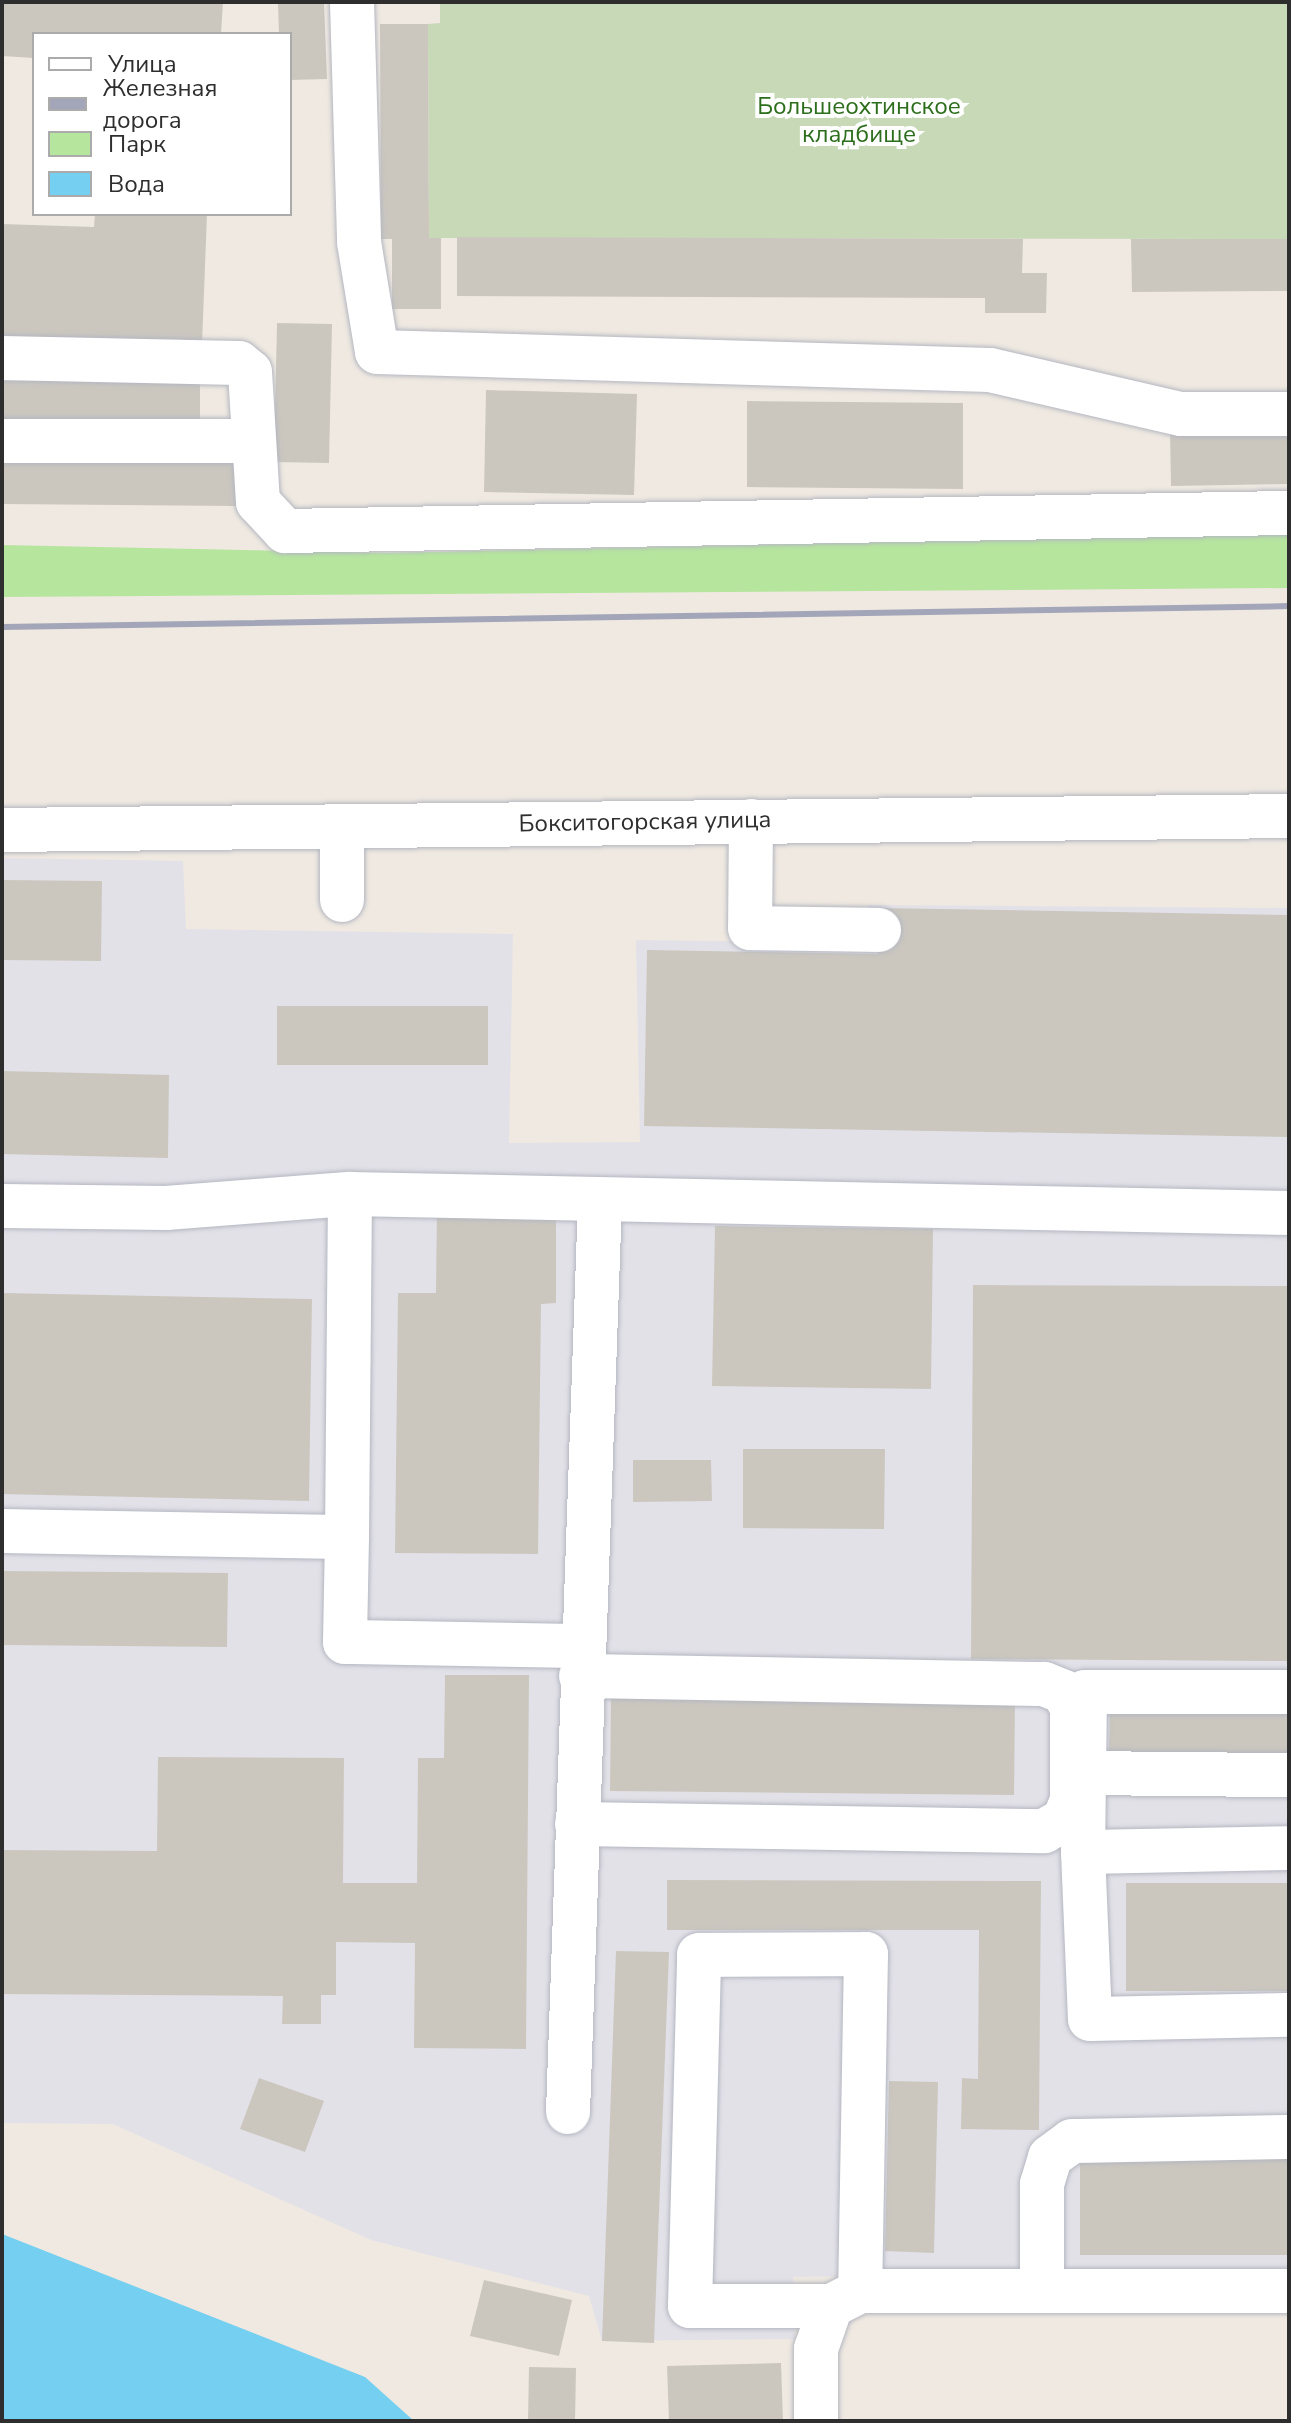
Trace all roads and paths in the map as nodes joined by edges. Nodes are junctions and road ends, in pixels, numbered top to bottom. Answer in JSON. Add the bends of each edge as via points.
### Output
{"nodes":[{"id":1,"x":352,"y":2,"type":"edge"},
{"id":2,"x":2,"y":358,"type":"edge"},
{"id":3,"x":1289,"y":414,"type":"edge"},
{"id":4,"x":2,"y":441,"type":"edge"},
{"id":5,"x":254,"y":441,"type":"junction"},
{"id":6,"x":1289,"y":513,"type":"edge"},
{"id":7,"x":1289,"y":816,"type":"edge"},
{"id":8,"x":751,"y":821,"type":"junction"},
{"id":9,"x":342,"y":826,"type":"junction"},
{"id":10,"x":2,"y":830,"type":"edge"},
{"id":11,"x":342,"y":900,"type":"dead end"},
{"id":12,"x":879,"y":930,"type":"dead end"},
{"id":13,"x":350,"y":1194,"type":"junction"},
{"id":14,"x":600,"y":1200,"type":"junction"},
{"id":15,"x":2,"y":1206,"type":"edge"},
{"id":16,"x":1289,"y":1213,"type":"edge"},
{"id":17,"x":2,"y":1531,"type":"edge"},
{"id":18,"x":347,"y":1537,"type":"junction"},
{"id":19,"x":582,"y":1661,"type":"junction"},
{"id":20,"x":1289,"y":1692,"type":"edge"},
{"id":21,"x":1083,"y":1773,"type":"junction"},
{"id":22,"x":1289,"y":1775,"type":"edge"},
{"id":23,"x":577,"y":1824,"type":"junction"},
{"id":24,"x":1289,"y":1848,"type":"edge"},
{"id":25,"x":1083,"y":1852,"type":"junction"},
{"id":26,"x":1289,"y":2015,"type":"edge"},
{"id":27,"x":568,"y":2112,"type":"dead end"},
{"id":28,"x":1289,"y":2137,"type":"edge"},
{"id":29,"x":1042,"y":2291,"type":"junction"},
{"id":30,"x":1289,"y":2291,"type":"edge"},
{"id":31,"x":846,"y":2299,"type":"junction"},
{"id":32,"x":816,"y":2421,"type":"edge"}],
"edges":[{"from":1,"to":3,"type":"street","via":[[359,242],[377,352],[990,370],[1181,414]]},
{"from":2,"to":5,"type":"street","via":[[239,363],[250,372]]},
{"from":4,"to":5,"type":"street"},
{"from":5,"to":6,"type":"street","via":[[258,502],[285,531],[336,535]]},
{"from":7,"to":8,"type":"street","name":"Бокситогорская улица"},
{"from":8,"to":9,"type":"street","name":"Бокситогорская улица"},
{"from":8,"to":12,"type":"street","via":[[750,928]]},
{"from":9,"to":10,"type":"street","name":"Бокситогорская улица"},
{"from":9,"to":11,"type":"street"},
{"from":13,"to":14,"type":"street"},
{"from":13,"to":15,"type":"street","via":[[166,1208]]},
{"from":13,"to":18,"type":"street"},
{"from":14,"to":16,"type":"street"},
{"from":14,"to":19,"type":"street"},
{"from":17,"to":18,"type":"street"},
{"from":18,"to":19,"type":"street","via":[[345,1642]]},
{"from":19,"to":23,"type":"street"},
{"from":19,"to":23,"type":"street","via":[[1044,1684],[1064,1692],[1072,1708],[1072,1800],[1064,1820],[1044,1831]]},
{"from":20,"to":21,"type":"street","via":[[1085,1692]]},
{"from":21,"to":22,"type":"street"},
{"from":21,"to":25,"type":"street"},
{"from":23,"to":27,"type":"street"},
{"from":24,"to":25,"type":"street"},
{"from":25,"to":26,"type":"street","via":[[1090,2019]]},
{"from":28,"to":29,"type":"street","via":[[1072,2141],[1050,2157],[1042,2184]]},
{"from":29,"to":30,"type":"street"},
{"from":29,"to":31,"type":"street"},
{"from":31,"to":31,"type":"street","via":[[866,1954],[699,1955],[690,2306]]},
{"from":31,"to":32,"type":"street","via":[[816,2349]]}]}
